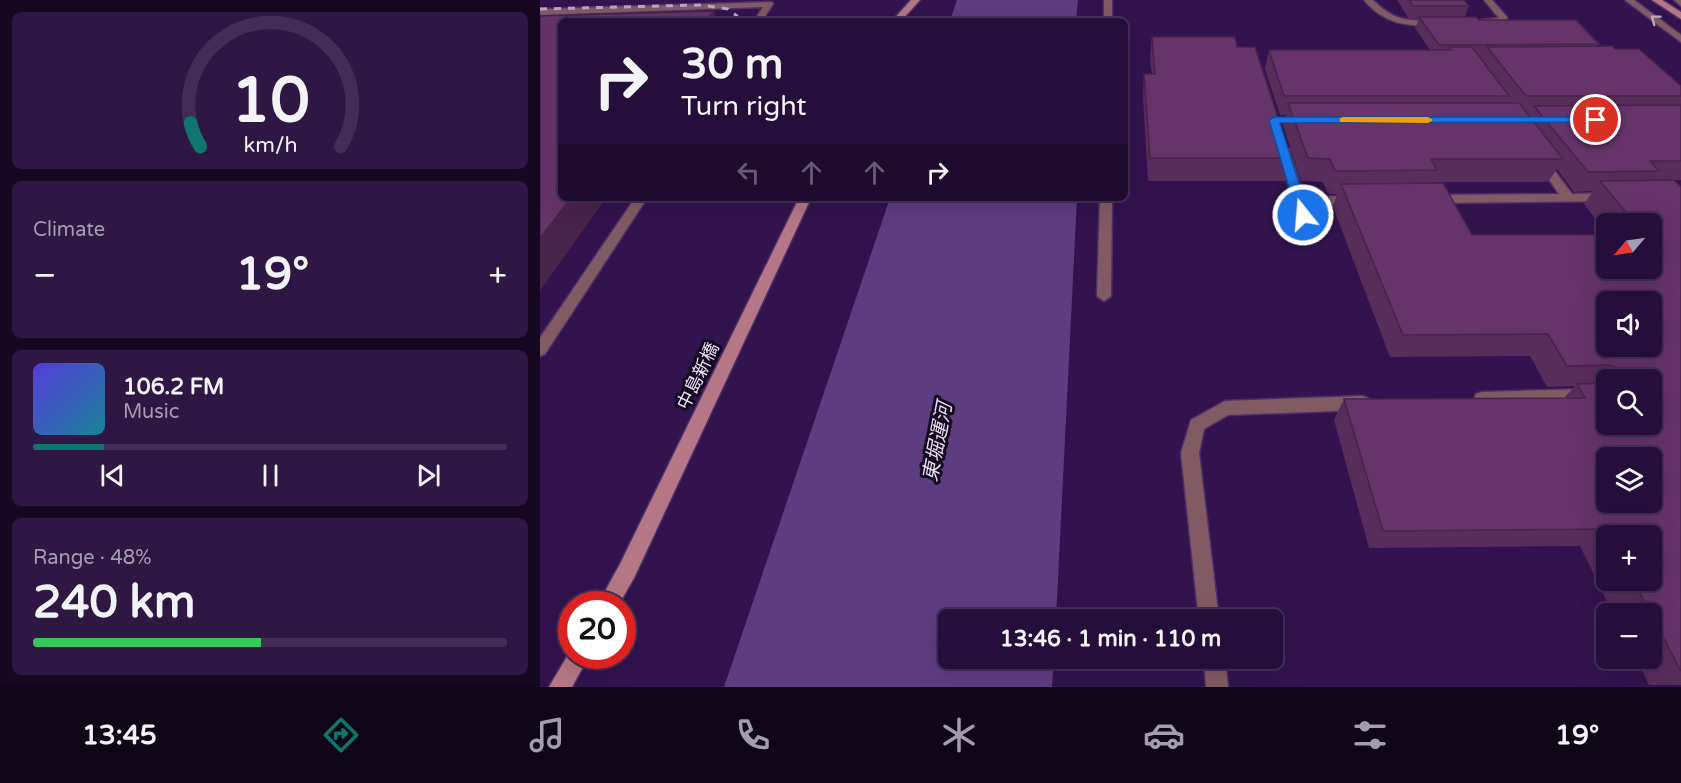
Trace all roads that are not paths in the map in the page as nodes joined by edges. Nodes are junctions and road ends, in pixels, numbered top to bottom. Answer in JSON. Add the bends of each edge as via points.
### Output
{"nodes":[{"id":1,"x":916,"y":0,"type":"edge"},
{"id":2,"x":1108,"y":0,"type":"edge"},
{"id":3,"x":1368,"y":0,"type":"edge"},
{"id":4,"x":1488,"y":0,"type":"edge"},
{"id":5,"x":1629,"y":0,"type":"edge"},
{"id":6,"x":1656,"y":0,"type":"edge"},
{"id":7,"x":540,"y":12,"type":"edge"},
{"id":8,"x":1681,"y":16,"type":"edge"},
{"id":9,"x":760,"y":18,"type":"edge"},
{"id":10,"x":899,"y":18,"type":"edge"},
{"id":11,"x":1108,"y":18,"type":"edge"},
{"id":12,"x":1477,"y":22,"type":"edge"},
{"id":13,"x":1443,"y":23,"type":"edge"},
{"id":14,"x":1681,"y":39,"type":"edge"},
{"id":15,"x":1280,"y":140,"type":"edge"},
{"id":16,"x":1533,"y":149,"type":"edge"},
{"id":17,"x":1625,"y":196,"type":"edge"},
{"id":18,"x":1568,"y":197,"type":"junction"},
{"id":19,"x":1416,"y":199,"type":"edge"},
{"id":20,"x":1369,"y":200,"type":"edge"},
{"id":21,"x":639,"y":201,"type":"edge"},
{"id":22,"x":804,"y":201,"type":"edge"},
{"id":23,"x":1106,"y":201,"type":"edge"},
{"id":24,"x":1299,"y":201,"type":"junction"},
{"id":25,"x":1303,"y":215,"type":"dead end"},
{"id":26,"x":1104,"y":296,"type":"dead end"},
{"id":27,"x":540,"y":350,"type":"edge"},
{"id":28,"x":1586,"y":396,"type":"edge"},
{"id":29,"x":1469,"y":399,"type":"edge"},
{"id":30,"x":1376,"y":403,"type":"edge"},
{"id":31,"x":616,"y":591,"type":"edge"},
{"id":32,"x":1208,"y":609,"type":"edge"},
{"id":33,"x":570,"y":669,"type":"edge"},
{"id":34,"x":1215,"y":669,"type":"edge"},
{"id":35,"x":560,"y":687,"type":"edge"},
{"id":36,"x":1217,"y":687,"type":"edge"}],
"edges":[{"from":1,"to":10,"type":"street"},
{"from":2,"to":11,"type":"street"},
{"from":3,"to":13,"type":"street","via":[[1392,21]]},
{"from":4,"to":12,"type":"street","via":[[1504,19]]},
{"from":14,"to":5,"type":"street","one_way":true},
{"from":6,"to":8,"type":"street"},
{"from":7,"to":9,"type":"street","via":[[769,4]]},
{"from":15,"to":24,"type":"street"},
{"from":16,"to":18,"type":"street"},
{"from":17,"to":18,"type":"street"},
{"from":18,"to":19,"type":"street"},
{"from":20,"to":24,"type":"street"},
{"from":21,"to":27,"type":"street"},
{"from":22,"to":31,"type":"street","name":"中島新橋"},
{"from":23,"to":26,"type":"street"},
{"from":24,"to":25,"type":"street"},
{"from":28,"to":29,"type":"street"},
{"from":30,"to":32,"type":"street","via":[[1225,408],[1197,425],[1190,453]]},
{"from":33,"to":35,"type":"street"},
{"from":34,"to":36,"type":"street"}]}
